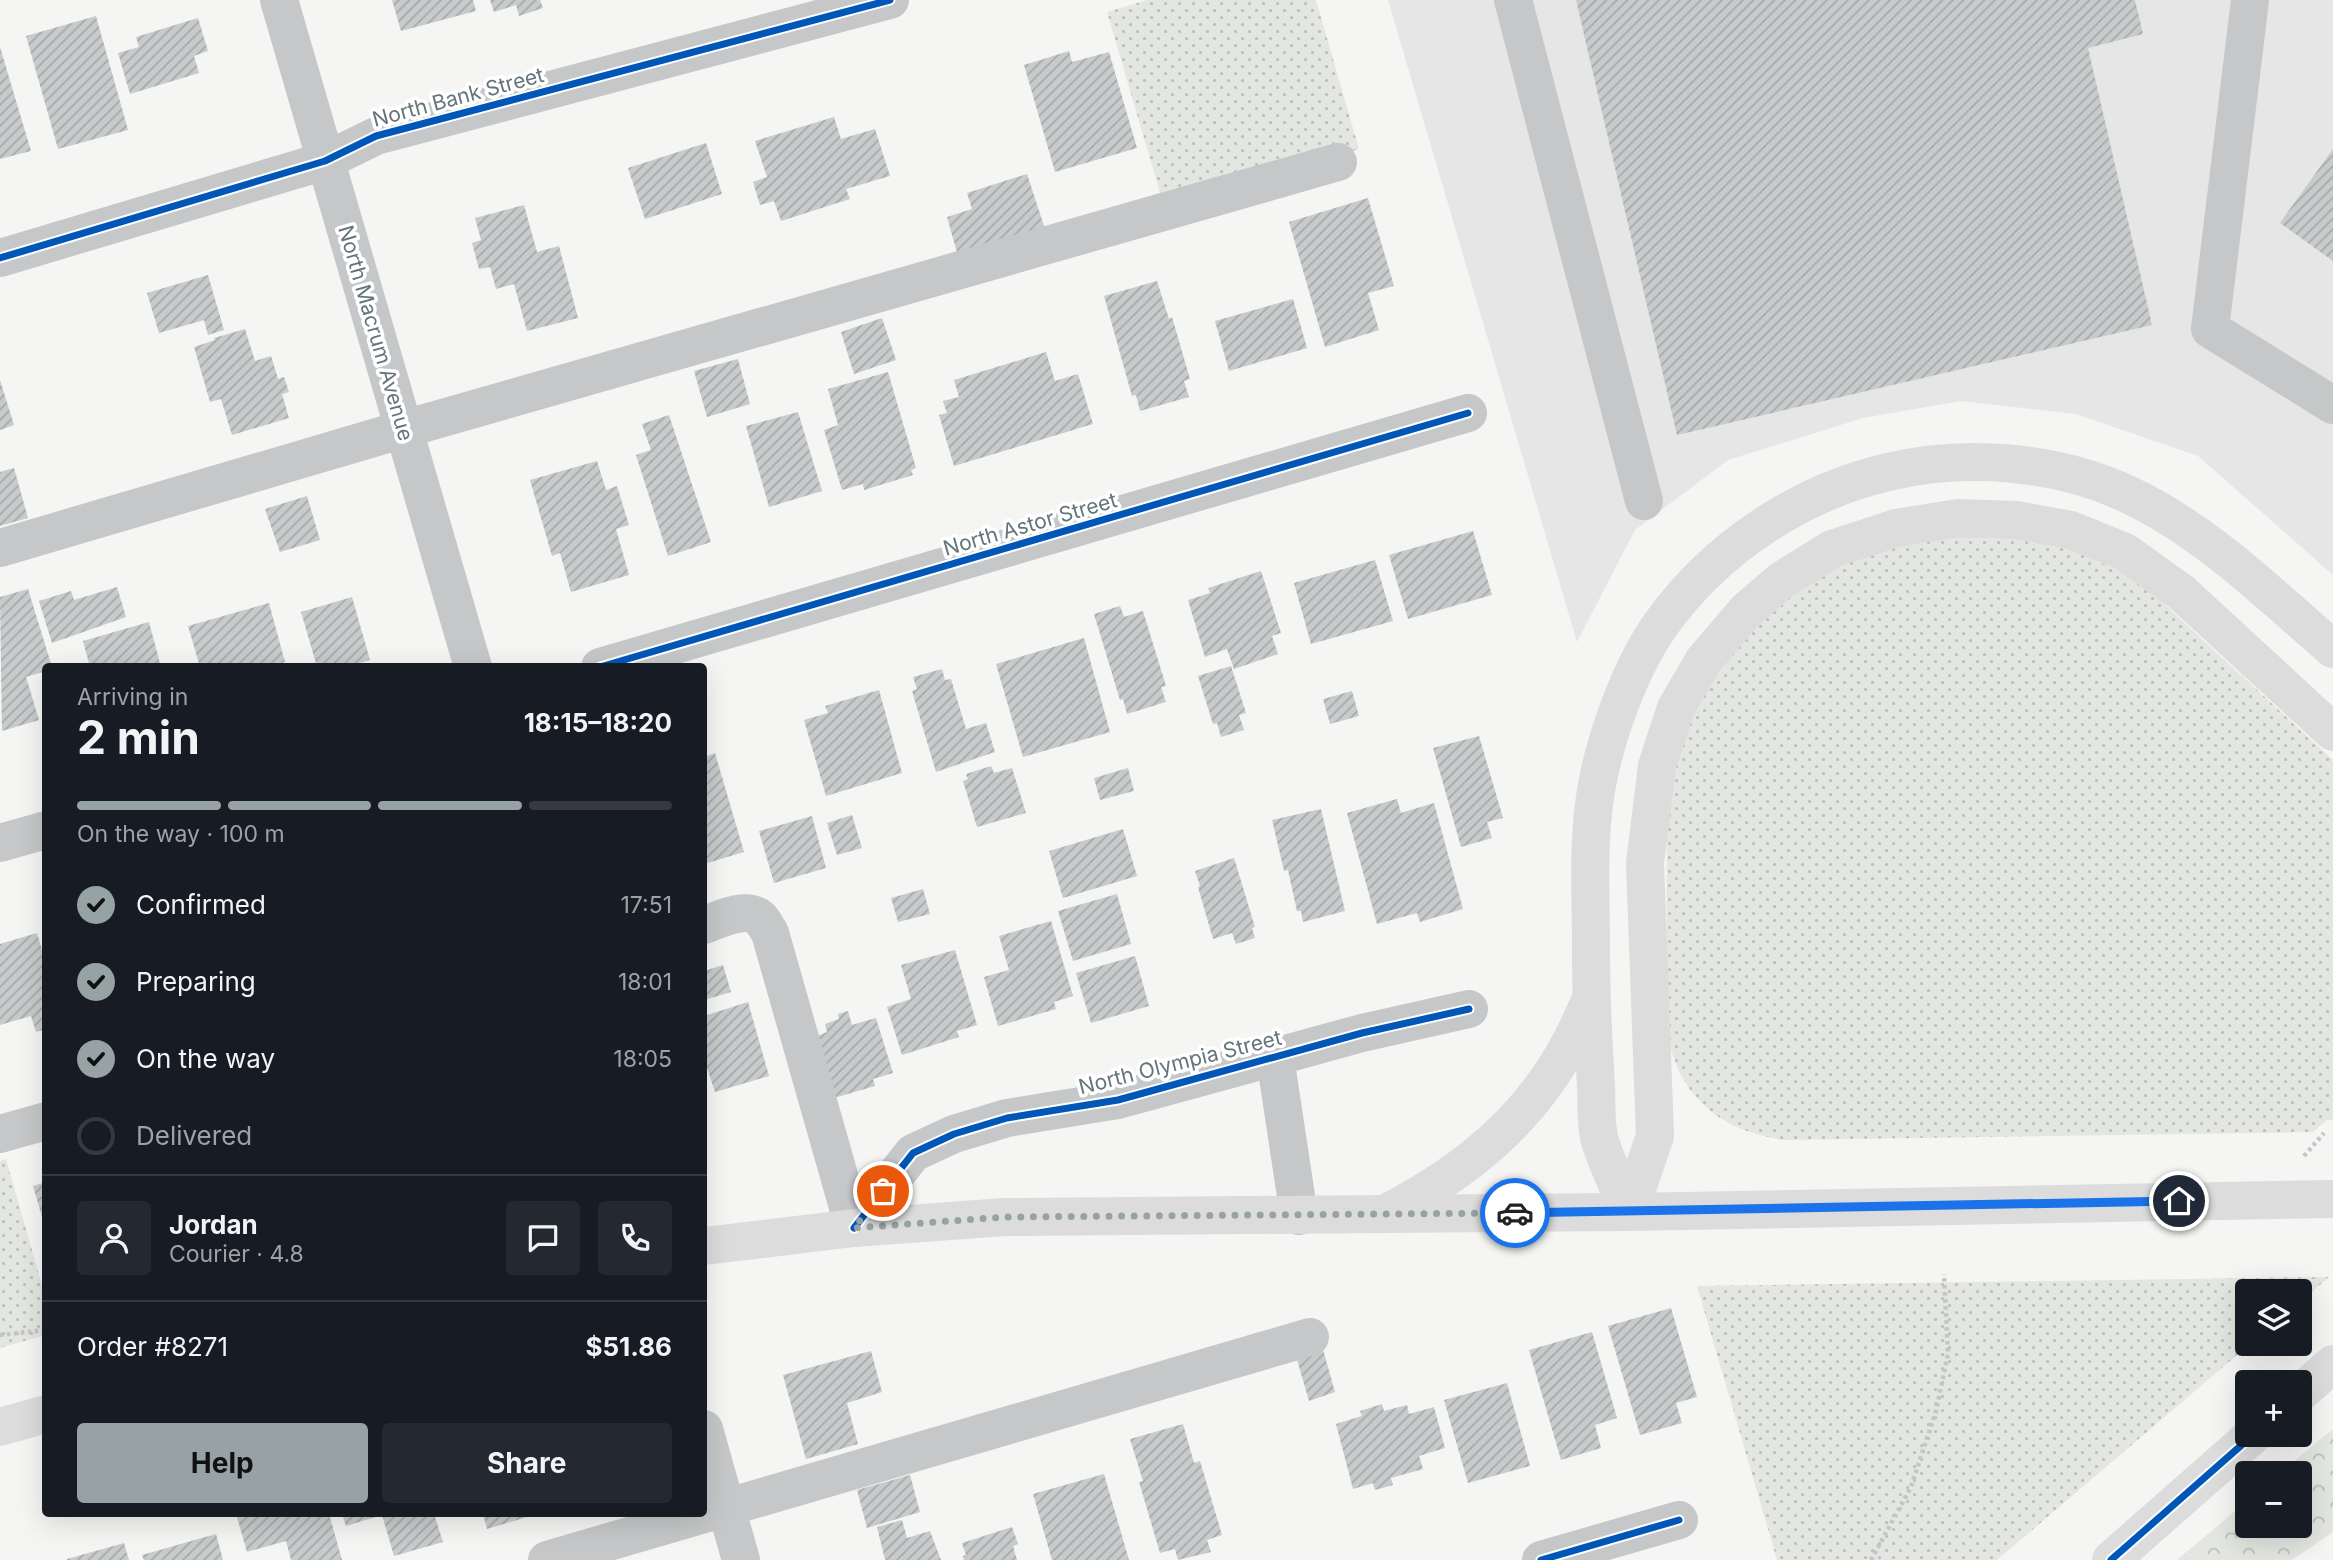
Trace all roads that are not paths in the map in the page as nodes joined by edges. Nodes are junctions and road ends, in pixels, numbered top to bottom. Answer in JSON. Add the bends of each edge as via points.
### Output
{"nodes":[{"id":1,"x":279,"y":0,"type":"edge"},
{"id":2,"x":890,"y":0,"type":"edge"},
{"id":3,"x":1513,"y":0,"type":"edge"},
{"id":4,"x":2250,"y":0,"type":"edge"},
{"id":5,"x":326,"y":161,"type":"junction"},
{"id":6,"x":1338,"y":162,"type":"dead end"},
{"id":7,"x":0,"y":258,"type":"edge"},
{"id":8,"x":2333,"y":405,"type":"edge"},
{"id":9,"x":1468,"y":413,"type":"dead end"},
{"id":10,"x":404,"y":429,"type":"junction"},
{"id":11,"x":1644,"y":501,"type":"dead end"},
{"id":12,"x":0,"y":548,"type":"edge"},
{"id":13,"x":2333,"y":649,"type":"edge"},
{"id":14,"x":472,"y":663,"type":"edge"},
{"id":15,"x":614,"y":663,"type":"edge"},
{"id":16,"x":2333,"y":732,"type":"edge"},
{"id":17,"x":42,"y":831,"type":"edge"},
{"id":18,"x":0,"y":844,"type":"edge"},
{"id":19,"x":707,"y":924,"type":"edge"},
{"id":20,"x":1591,"y":999,"type":"junction"},
{"id":21,"x":1469,"y":1009,"type":"dead end"},
{"id":22,"x":1275,"y":1057,"type":"junction"},
{"id":23,"x":42,"y":1122,"type":"edge"},
{"id":24,"x":0,"y":1134,"type":"edge"},
{"id":25,"x":2333,"y":1199,"type":"edge"},
{"id":26,"x":1629,"y":1212,"type":"junction"},
{"id":27,"x":1384,"y":1215,"type":"junction"},
{"id":28,"x":1299,"y":1216,"type":"junction"},
{"id":29,"x":854,"y":1228,"type":"junction"},
{"id":30,"x":707,"y":1246,"type":"edge"},
{"id":31,"x":1310,"y":1337,"type":"dead end"},
{"id":32,"x":2333,"y":1364,"type":"edge"},
{"id":33,"x":2312,"y":1382,"type":"edge"},
{"id":34,"x":42,"y":1415,"type":"edge"},
{"id":35,"x":0,"y":1427,"type":"edge"},
{"id":36,"x":707,"y":1440,"type":"edge"},
{"id":37,"x":2238,"y":1447,"type":"edge"},
{"id":38,"x":726,"y":1508,"type":"junction"},
{"id":39,"x":707,"y":1514,"type":"edge"},
{"id":40,"x":695,"y":1517,"type":"edge"},
{"id":41,"x":1679,"y":1520,"type":"dead end"},
{"id":42,"x":547,"y":1560,"type":"edge"},
{"id":43,"x":741,"y":1560,"type":"edge"},
{"id":44,"x":1541,"y":1560,"type":"edge"},
{"id":45,"x":2111,"y":1560,"type":"edge"}],
"edges":[{"from":1,"to":5,"type":"street","name":"North Macrum Avenue"},
{"from":2,"to":5,"type":"street","name":"North Bank Street","via":[[376,136]]},
{"from":3,"to":11,"type":"street"},
{"from":4,"to":8,"type":"street","via":[[2210,328]]},
{"from":5,"to":7,"type":"street","name":"North Bank Street"},
{"from":5,"to":10,"type":"street","name":"North Macrum Avenue"},
{"from":6,"to":10,"type":"street"},
{"from":9,"to":15,"type":"street","name":"North Astor Street"},
{"from":10,"to":12,"type":"street"},
{"from":10,"to":14,"type":"street","name":"North Macrum Avenue"},
{"from":13,"to":20,"type":"main road","via":[[2236,565],[2181,525],[2127,494],[2072,474],[1989,463],[1915,466],[1856,479],[1810,498],[1755,531],[1705,572],[1660,625],[1631,679],[1608,737],[1596,787],[1591,844]]},
{"from":16,"to":26,"type":"main road","via":[[2182,593],[2125,552],[2071,530],[2016,520],[1958,517],[1896,528],[1832,549],[1782,580],[1746,611],[1704,660],[1676,708],[1657,766],[1646,863],[1655,1136]]},
{"from":17,"to":18,"type":"street"},
{"from":19,"to":29,"type":"street","via":[[748,914],[760,918],[771,933]]},
{"from":20,"to":26,"type":"main road","via":[[1599,1138]]},
{"from":20,"to":27,"type":"main road","via":[[1569,1046],[1508,1128],[1471,1162]]},
{"from":21,"to":22,"type":"street","name":"North Olympia Street"},
{"from":22,"to":28,"type":"street","name":"North Olympia Street"},
{"from":22,"to":29,"type":"street","name":"North Olympia Street","via":[[1118,1100],[1007,1118],[954,1134],[913,1153]]},
{"from":23,"to":24,"type":"street"},
{"from":25,"to":26,"type":"main road"},
{"from":26,"to":27,"type":"main road"},
{"from":27,"to":28,"type":"main road"},
{"from":28,"to":29,"type":"main road","via":[[1005,1217]]},
{"from":29,"to":30,"type":"main road"},
{"from":31,"to":38,"type":"street"},
{"from":32,"to":33,"type":"main road"},
{"from":34,"to":35,"type":"main road"},
{"from":36,"to":38,"type":"street"},
{"from":37,"to":45,"type":"main road"},
{"from":38,"to":39,"type":"street"},
{"from":38,"to":43,"type":"street"},
{"from":40,"to":42,"type":"street"},
{"from":41,"to":44,"type":"street"}]}
